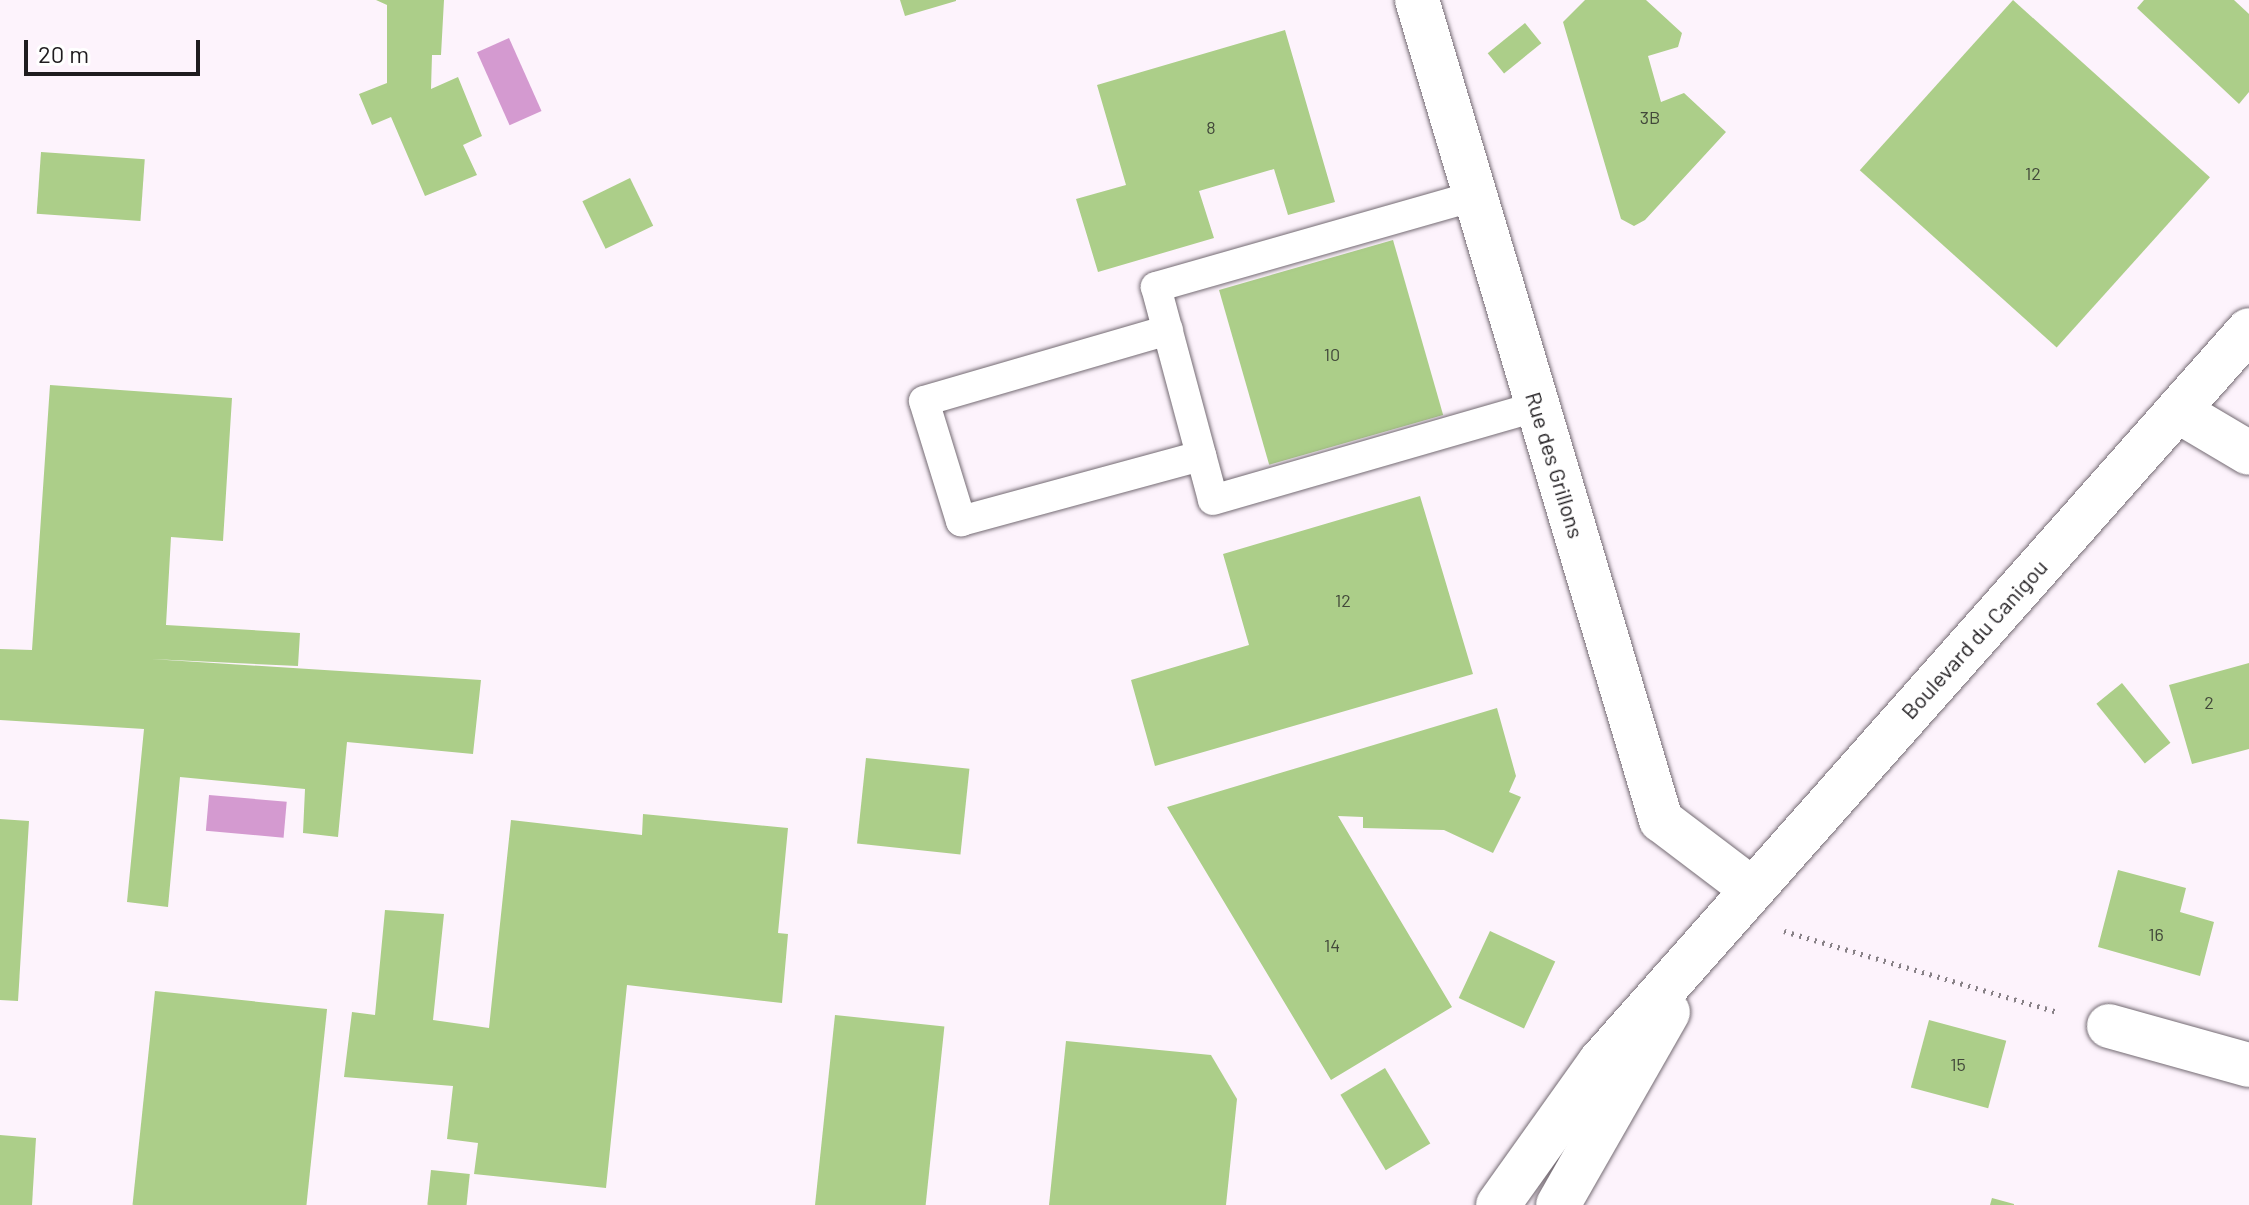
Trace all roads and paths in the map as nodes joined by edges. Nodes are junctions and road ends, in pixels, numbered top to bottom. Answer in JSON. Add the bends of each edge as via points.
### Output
{"nodes":[{"id":1,"x":1417,"y":0,"type":"edge"},
{"id":2,"x":1475,"y":196,"type":"junction"},
{"id":3,"x":1168,"y":330,"type":"junction"},
{"id":4,"x":2249,"y":330,"type":"edge"},
{"id":5,"x":1538,"y":406,"type":"junction"},
{"id":6,"x":2178,"y":411,"type":"junction"},
{"id":7,"x":2249,"y":453,"type":"edge"},
{"id":8,"x":1201,"y":456,"type":"junction"},
{"id":9,"x":1742,"y":902,"type":"junction"},
{"id":10,"x":1703,"y":951,"type":"junction"},
{"id":11,"x":2109,"y":1026,"type":"joint"},
{"id":12,"x":2249,"y":1065,"type":"edge"},
{"id":13,"x":1498,"y":1205,"type":"edge"},
{"id":14,"x":1558,"y":1205,"type":"edge"}],
"edges":[{"from":1,"to":2,"type":"street","name":"Rue des Grillons"},
{"from":2,"to":3,"type":"lane","via":[[1156,287]]},
{"from":2,"to":5,"type":"street","name":"Rue des Grillons"},
{"from":3,"to":8,"type":"lane"},
{"from":3,"to":8,"type":"lane","via":[[924,401],[961,521]]},
{"from":4,"to":6,"type":"street","name":"Boulevard du Canigou"},
{"from":5,"to":8,"type":"lane","via":[[1213,500]]},
{"from":5,"to":9,"type":"street","name":"Rue des Grillons","via":[[1661,820]]},
{"from":6,"to":7,"type":"street"},
{"from":6,"to":9,"type":"street","name":"Boulevard du Canigou"},
{"from":9,"to":10,"type":"street","name":"Boulevard du Canigou"},
{"from":9,"to":11,"type":"path"},
{"from":10,"to":13,"type":"street","name":"Boulevard du Canigou","via":[[1600,1062]]},
{"from":10,"to":14,"type":"street","name":"Boulevard du Canigou"},
{"from":11,"to":12,"type":"street"}]}
